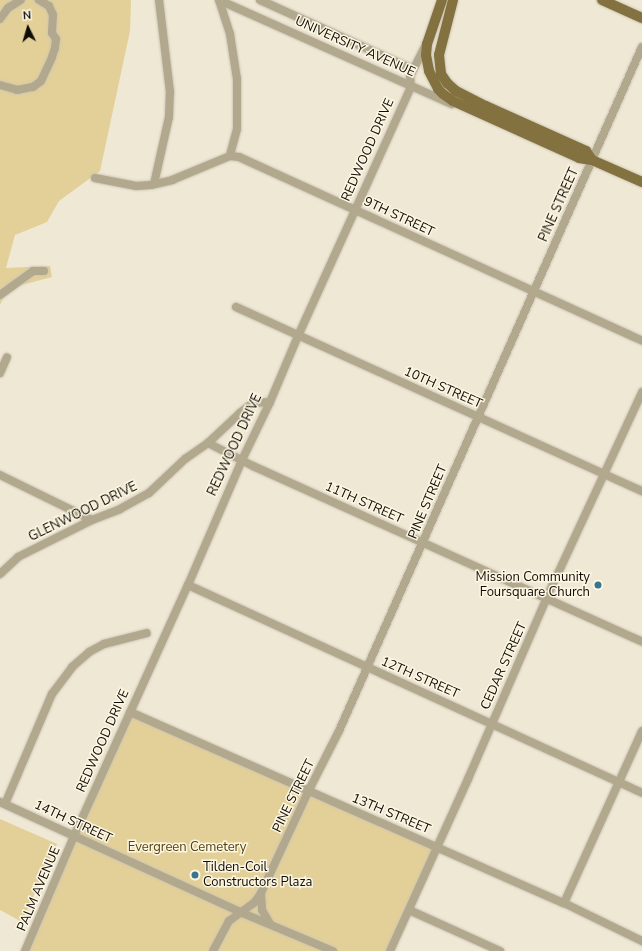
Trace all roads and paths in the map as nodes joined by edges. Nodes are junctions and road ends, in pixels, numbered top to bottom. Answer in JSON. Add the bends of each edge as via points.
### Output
{"nodes":[{"id":1,"x":20,"y":0,"type":"edge"},
{"id":2,"x":39,"y":0,"type":"edge"},
{"id":3,"x":159,"y":0,"type":"edge"},
{"id":4,"x":219,"y":0,"type":"edge"},
{"id":5,"x":260,"y":0,"type":"edge"},
{"id":6,"x":442,"y":0,"type":"edge"},
{"id":7,"x":453,"y":0,"type":"edge"},
{"id":8,"x":602,"y":0,"type":"edge"},
{"id":9,"x":642,"y":18,"type":"edge"},
{"id":10,"x":0,"y":19,"type":"edge"},
{"id":11,"x":430,"y":35,"type":"junction"},
{"id":12,"x":642,"y":47,"type":"edge"},
{"id":13,"x":426,"y":60,"type":"junction"},
{"id":14,"x":414,"y":67,"type":"junction"},
{"id":15,"x":440,"y":69,"type":"junction"},
{"id":16,"x":0,"y":85,"type":"edge"},
{"id":17,"x":411,"y":87,"type":"junction"},
{"id":18,"x":482,"y":114,"type":"junction"},
{"id":19,"x":230,"y":156,"type":"junction"},
{"id":20,"x":592,"y":160,"type":"junction"},
{"id":21,"x":95,"y":178,"type":"dead end"},
{"id":22,"x":642,"y":182,"type":"edge"},
{"id":23,"x":154,"y":184,"type":"junction"},
{"id":24,"x":356,"y":210,"type":"junction"},
{"id":25,"x":44,"y":271,"type":"dead end"},
{"id":26,"x":534,"y":292,"type":"junction"},
{"id":27,"x":0,"y":294,"type":"edge"},
{"id":28,"x":236,"y":307,"type":"dead end"},
{"id":29,"x":298,"y":336,"type":"junction"},
{"id":30,"x":642,"y":341,"type":"edge"},
{"id":31,"x":7,"y":357,"type":"dead end"},
{"id":32,"x":0,"y":373,"type":"edge"},
{"id":33,"x":642,"y":392,"type":"edge"},
{"id":34,"x":270,"y":402,"type":"junction"},
{"id":35,"x":478,"y":417,"type":"junction"},
{"id":36,"x":208,"y":443,"type":"junction"},
{"id":37,"x":242,"y":460,"type":"junction"},
{"id":38,"x":604,"y":474,"type":"junction"},
{"id":39,"x":0,"y":475,"type":"edge"},
{"id":40,"x":642,"y":491,"type":"edge"},
{"id":41,"x":92,"y":520,"type":"junction"},
{"id":42,"x":423,"y":543,"type":"junction"},
{"id":43,"x":0,"y":574,"type":"edge"},
{"id":44,"x":188,"y":585,"type":"junction"},
{"id":45,"x":547,"y":597,"type":"junction"},
{"id":46,"x":147,"y":633,"type":"dead end"},
{"id":47,"x":642,"y":642,"type":"edge"},
{"id":48,"x":368,"y":668,"type":"junction"},
{"id":49,"x":130,"y":712,"type":"junction"},
{"id":50,"x":492,"y":724,"type":"junction"},
{"id":51,"x":642,"y":731,"type":"edge"},
{"id":52,"x":619,"y":783,"type":"junction"},
{"id":53,"x":308,"y":792,"type":"junction"},
{"id":54,"x":642,"y":793,"type":"edge"},
{"id":55,"x":2,"y":803,"type":"edge"},
{"id":56,"x":74,"y":836,"type":"junction"},
{"id":57,"x":437,"y":847,"type":"junction"},
{"id":58,"x":261,"y":893,"type":"junction"},
{"id":59,"x":564,"y":903,"type":"junction"},
{"id":60,"x":409,"y":910,"type":"junction"},
{"id":61,"x":240,"y":912,"type":"junction"},
{"id":62,"x":270,"y":924,"type":"junction"},
{"id":63,"x":642,"y":941,"type":"edge"},
{"id":64,"x":25,"y":951,"type":"edge"},
{"id":65,"x":213,"y":951,"type":"edge"},
{"id":66,"x":333,"y":951,"type":"edge"},
{"id":67,"x":390,"y":951,"type":"edge"},
{"id":68,"x":500,"y":951,"type":"edge"}],
"edges":[{"from":1,"to":10,"type":"street","via":[[8,8]]},
{"from":2,"to":16,"type":"street","via":[[49,6],[53,15],[52,33],[56,39],[56,48],[41,81],[33,87],[17,90]]},
{"from":3,"to":23,"type":"street","via":[[170,92],[169,117]]},
{"from":4,"to":17,"type":"street","name":"UNIVERSITY AVENUE"},
{"from":4,"to":19,"type":"street","via":[[230,34],[237,79],[237,129]]},
{"from":5,"to":14,"type":"street","name":"UNIVERSITY AVENUE"},
{"from":6,"to":11,"type":"main road","name":"REDWOOD DRIVE"},
{"from":7,"to":15,"type":"main road","via":[[439,56]]},
{"from":8,"to":9,"type":"main road"},
{"from":11,"to":13,"type":"main road","name":"REDWOOD DRIVE"},
{"from":11,"to":14,"type":"street","name":"REDWOOD DRIVE"},
{"from":12,"to":20,"type":"street","name":"PINE STREET"},
{"from":13,"to":14,"type":"street"},
{"from":13,"to":15,"type":"street"},
{"from":13,"to":18,"type":"main road","name":"UNIVERSITY AVENUE","via":[[434,81],[443,94]]},
{"from":14,"to":17,"type":"street","name":"REDWOOD DRIVE","via":[[410,76]]},
{"from":15,"to":20,"type":"main road","name":"UNIVERSITY AVENUE","via":[[447,83],[456,91],[586,151]]},
{"from":17,"to":18,"type":"street","name":"UNIVERSITY AVENUE"},
{"from":17,"to":24,"type":"street","name":"REDWOOD DRIVE"},
{"from":18,"to":20,"type":"main road","name":"UNIVERSITY AVENUE","via":[[583,160]]},
{"from":19,"to":23,"type":"street","via":[[172,180]]},
{"from":19,"to":24,"type":"street","name":"9TH STREET","via":[[239,157]]},
{"from":20,"to":22,"type":"main road","name":"UNIVERSITY AVENUE"},
{"from":20,"to":26,"type":"street","name":"PINE STREET"},
{"from":21,"to":23,"type":"street","via":[[136,186]]},
{"from":24,"to":26,"type":"street","name":"9TH STREET"},
{"from":24,"to":29,"type":"street","name":"REDWOOD DRIVE"},
{"from":25,"to":27,"type":"street","via":[[33,272]]},
{"from":26,"to":30,"type":"street","name":"9TH STREET"},
{"from":26,"to":35,"type":"street","name":"PINE STREET"},
{"from":28,"to":29,"type":"street","name":"10TH STREET"},
{"from":29,"to":34,"type":"street","name":"REDWOOD DRIVE"},
{"from":29,"to":35,"type":"street","name":"10TH STREET"},
{"from":31,"to":32,"type":"street"},
{"from":33,"to":38,"type":"street","name":"CEDAR STREET"},
{"from":34,"to":36,"type":"street","name":"GLENWOOD DRIVE","via":[[253,403]]},
{"from":34,"to":37,"type":"street","name":"REDWOOD DRIVE"},
{"from":35,"to":38,"type":"street","name":"10TH STREET"},
{"from":35,"to":42,"type":"street","name":"PINE STREET"},
{"from":36,"to":37,"type":"street","name":"11TH STREET"},
{"from":36,"to":41,"type":"street","name":"GLENWOOD DRIVE","via":[[149,493],[120,509]]},
{"from":37,"to":42,"type":"street","name":"11TH STREET"},
{"from":37,"to":44,"type":"street","name":"REDWOOD DRIVE"},
{"from":38,"to":40,"type":"street","name":"10TH STREET"},
{"from":38,"to":45,"type":"street","name":"CEDAR STREET"},
{"from":39,"to":41,"type":"street"},
{"from":41,"to":43,"type":"street","name":"GLENWOOD DRIVE","via":[[18,557]]},
{"from":42,"to":45,"type":"street","name":"11TH STREET"},
{"from":42,"to":48,"type":"street","name":"PINE STREET"},
{"from":44,"to":48,"type":"street","name":"12TH STREET"},
{"from":44,"to":49,"type":"street","name":"REDWOOD DRIVE"},
{"from":45,"to":47,"type":"street","name":"11TH STREET"},
{"from":45,"to":50,"type":"street","name":"CEDAR STREET"},
{"from":46,"to":55,"type":"street","via":[[104,644],[89,652],[72,667],[52,694]]},
{"from":48,"to":50,"type":"street","name":"12TH STREET"},
{"from":48,"to":53,"type":"street","name":"PINE STREET"},
{"from":49,"to":53,"type":"street","name":"13TH STREET"},
{"from":49,"to":56,"type":"street","name":"REDWOOD DRIVE"},
{"from":50,"to":52,"type":"street","name":"12TH STREET"},
{"from":50,"to":57,"type":"street","name":"CEDAR STREET"},
{"from":51,"to":52,"type":"street"},
{"from":52,"to":54,"type":"street","name":"12TH STREET"},
{"from":52,"to":59,"type":"street"},
{"from":53,"to":57,"type":"street","name":"13TH STREET"},
{"from":53,"to":58,"type":"street","name":"PINE STREET"},
{"from":55,"to":56,"type":"street","name":"14TH STREET"},
{"from":56,"to":61,"type":"street","name":"14TH STREET"},
{"from":56,"to":64,"type":"street","name":"PALM AVENUE"},
{"from":57,"to":59,"type":"street","name":"13TH STREET"},
{"from":57,"to":60,"type":"street","name":"CEDAR STREET"},
{"from":58,"to":61,"type":"street","name":"PINE STREET","via":[[254,903]]},
{"from":58,"to":62,"type":"street","via":[[262,910]]},
{"from":59,"to":63,"type":"street","name":"13TH STREET"},
{"from":60,"to":67,"type":"street","name":"CEDAR STREET"},
{"from":60,"to":68,"type":"street"},
{"from":61,"to":62,"type":"street","name":"14TH STREET"},
{"from":61,"to":65,"type":"street","name":"PINE STREET","via":[[229,921]]},
{"from":62,"to":66,"type":"street","name":"14TH STREET"}]}
